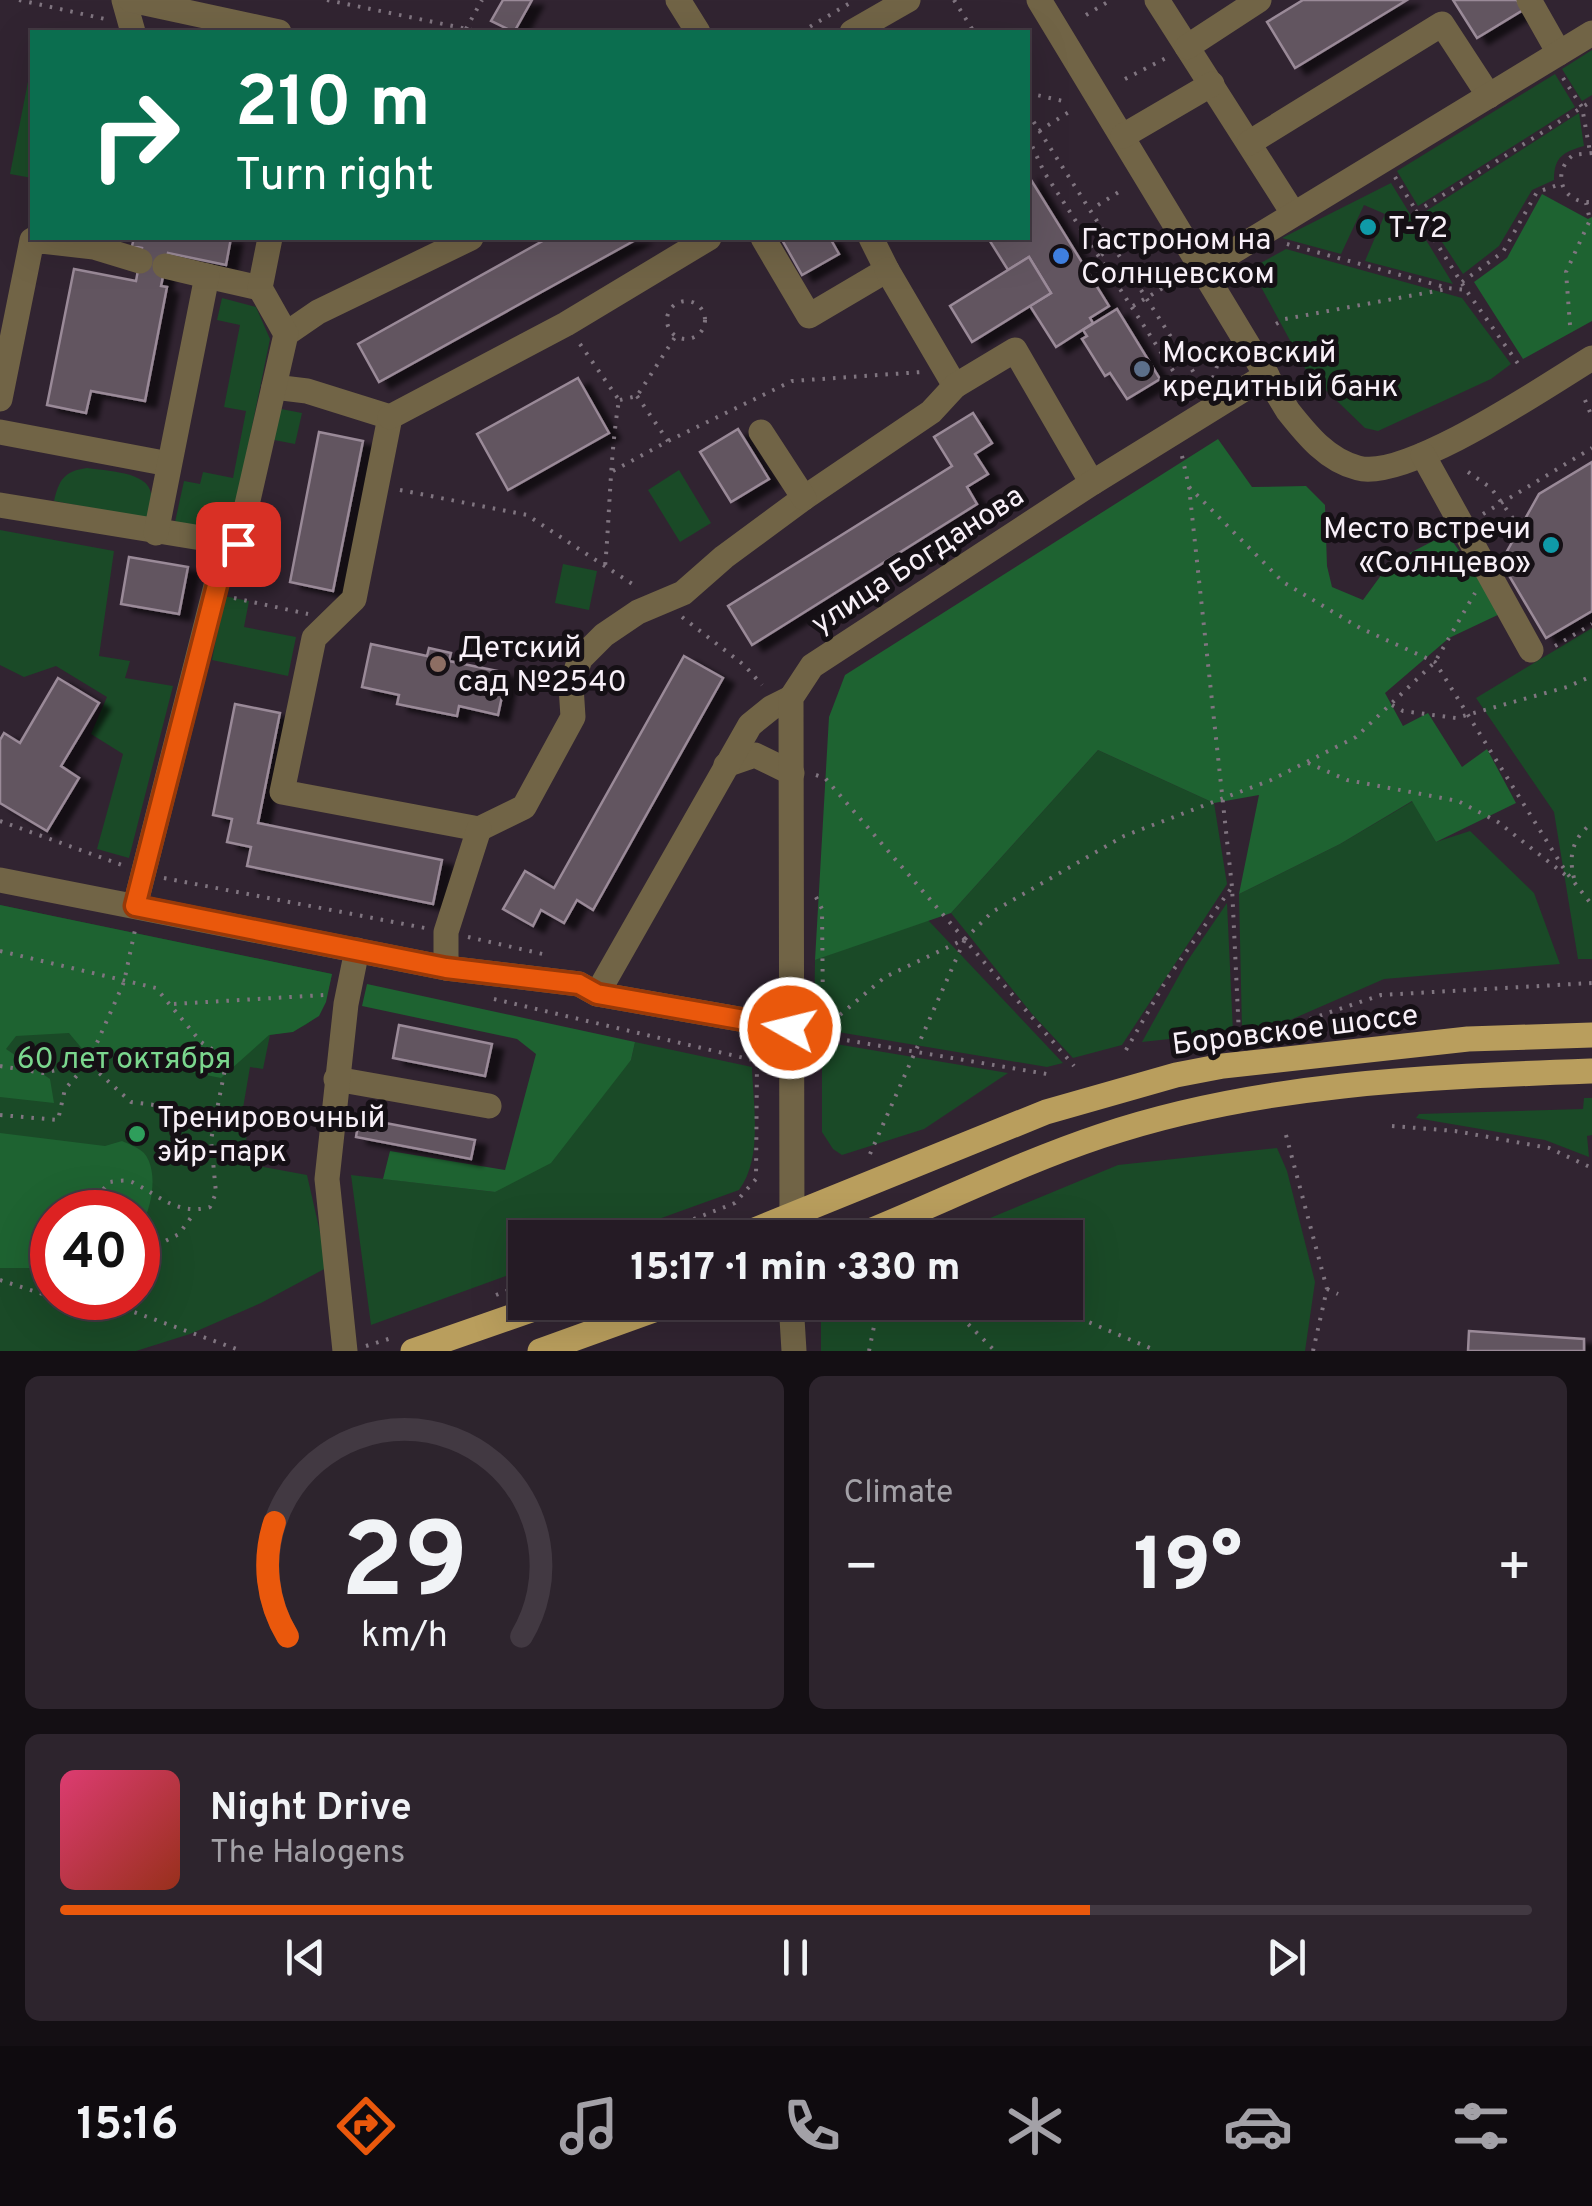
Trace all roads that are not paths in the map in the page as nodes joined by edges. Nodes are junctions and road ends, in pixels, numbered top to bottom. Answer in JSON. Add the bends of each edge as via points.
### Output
{"nodes":[{"id":1,"x":678,"y":0,"type":"edge"},
{"id":2,"x":908,"y":0,"type":"edge"},
{"id":3,"x":1038,"y":0,"type":"edge"},
{"id":4,"x":1157,"y":0,"type":"edge"},
{"id":5,"x":1258,"y":0,"type":"edge"},
{"id":6,"x":1529,"y":0,"type":"edge"},
{"id":7,"x":130,"y":14,"type":"edge"},
{"id":8,"x":262,"y":30,"type":"edge"},
{"id":9,"x":697,"y":30,"type":"edge"},
{"id":10,"x":856,"y":30,"type":"edge"},
{"id":11,"x":1592,"y":33,"type":"edge"},
{"id":12,"x":1187,"y":47,"type":"junction"},
{"id":13,"x":1558,"y":62,"type":"junction"},
{"id":14,"x":1212,"y":84,"type":"junction"},
{"id":15,"x":1489,"y":96,"type":"junction"},
{"id":16,"x":1123,"y":136,"type":"junction"},
{"id":17,"x":1249,"y":143,"type":"junction"},
{"id":18,"x":1293,"y":213,"type":"junction"},
{"id":19,"x":270,"y":240,"type":"edge"},
{"id":20,"x":467,"y":240,"type":"edge"},
{"id":21,"x":706,"y":240,"type":"edge"},
{"id":22,"x":764,"y":240,"type":"edge"},
{"id":23,"x":872,"y":240,"type":"edge"},
{"id":24,"x":95,"y":242,"type":"edge"},
{"id":25,"x":887,"y":270,"type":"junction"},
{"id":26,"x":1204,"y":270,"type":"junction"},
{"id":27,"x":207,"y":276,"type":"junction"},
{"id":28,"x":260,"y":288,"type":"junction"},
{"id":29,"x":286,"y":334,"type":"junction"},
{"id":30,"x":1592,"y":358,"type":"edge"},
{"id":31,"x":1267,"y":375,"type":"junction"},
{"id":32,"x":950,"y":378,"type":"junction"},
{"id":33,"x":274,"y":388,"type":"junction"},
{"id":34,"x":0,"y":400,"type":"edge"},
{"id":35,"x":390,"y":416,"type":"junction"},
{"id":36,"x":0,"y":432,"type":"edge"},
{"id":37,"x":761,"y":432,"type":"dead end"},
{"id":38,"x":1423,"y":455,"type":"junction"},
{"id":39,"x":169,"y":464,"type":"junction"},
{"id":40,"x":1092,"y":484,"type":"junction"},
{"id":41,"x":804,"y":498,"type":"junction"},
{"id":42,"x":0,"y":505,"type":"edge"},
{"id":43,"x":156,"y":533,"type":"junction"},
{"id":44,"x":238,"y":544,"type":"junction"},
{"id":45,"x":1531,"y":650,"type":"road end"},
{"id":46,"x":780,"y":696,"type":"junction"},
{"id":47,"x":726,"y":765,"type":"junction"},
{"id":48,"x":802,"y":774,"type":"junction"},
{"id":49,"x":479,"y":829,"type":"junction"},
{"id":50,"x":0,"y":880,"type":"edge"},
{"id":51,"x":135,"y":916,"type":"junction"},
{"id":52,"x":357,"y":950,"type":"junction"},
{"id":53,"x":446,"y":968,"type":"junction"},
{"id":54,"x":597,"y":994,"type":"junction"},
{"id":55,"x":803,"y":1031,"type":"junction"},
{"id":56,"x":1592,"y":1035,"type":"edge"},
{"id":57,"x":1592,"y":1071,"type":"edge"},
{"id":58,"x":336,"y":1079,"type":"junction"},
{"id":59,"x":489,"y":1106,"type":"dead end"},
{"id":60,"x":792,"y":1220,"type":"edge"},
{"id":61,"x":807,"y":1220,"type":"edge"},
{"id":62,"x":897,"y":1220,"type":"edge"},
{"id":63,"x":508,"y":1318,"type":"edge"},
{"id":64,"x":626,"y":1320,"type":"edge"},
{"id":65,"x":792,"y":1320,"type":"edge"},
{"id":66,"x":345,"y":1351,"type":"edge"},
{"id":67,"x":413,"y":1351,"type":"edge"},
{"id":68,"x":540,"y":1351,"type":"edge"},
{"id":69,"x":794,"y":1351,"type":"edge"}],
"edges":[{"from":1,"to":9,"type":"street"},
{"from":2,"to":10,"type":"street"},
{"from":3,"to":16,"type":"street"},
{"from":4,"to":12,"type":"street"},
{"from":5,"to":12,"type":"street"},
{"from":6,"to":13,"type":"street"},
{"from":7,"to":8,"type":"street"},
{"from":11,"to":13,"type":"street"},
{"from":12,"to":14,"type":"street"},
{"from":13,"to":15,"type":"street"},
{"from":14,"to":16,"type":"street"},
{"from":14,"to":17,"type":"street"},
{"from":15,"to":17,"type":"street","via":[[1442,24]]},
{"from":15,"to":18,"type":"street"},
{"from":16,"to":26,"type":"street"},
{"from":17,"to":18,"type":"street"},
{"from":18,"to":26,"type":"street"},
{"from":19,"to":28,"type":"street"},
{"from":20,"to":29,"type":"street"},
{"from":21,"to":35,"type":"street","via":[[566,324]]},
{"from":22,"to":25,"type":"street","via":[[809,316]]},
{"from":23,"to":25,"type":"street"},
{"from":24,"to":27,"type":"street"},
{"from":24,"to":34,"type":"street","via":[[32,240]]},
{"from":25,"to":32,"type":"street"},
{"from":26,"to":31,"type":"street"},
{"from":27,"to":28,"type":"street"},
{"from":27,"to":39,"type":"street"},
{"from":28,"to":29,"type":"street"},
{"from":29,"to":33,"type":"street"},
{"from":30,"to":38,"type":"street"},
{"from":31,"to":38,"type":"street","via":[[1311,440],[1340,462],[1384,470]]},
{"from":31,"to":40,"type":"street","name":"улица Богданова"},
{"from":32,"to":40,"type":"street","via":[[1015,350]]},
{"from":32,"to":41,"type":"street","via":[[931,412]]},
{"from":33,"to":35,"type":"street","via":[[308,391]]},
{"from":33,"to":44,"type":"street"},
{"from":35,"to":49,"type":"street","via":[[354,598],[314,638],[282,792]]},
{"from":36,"to":39,"type":"street"},
{"from":37,"to":41,"type":"street"},
{"from":38,"to":45,"type":"street"},
{"from":39,"to":43,"type":"street"},
{"from":40,"to":46,"type":"street","name":"улица Богданова","via":[[812,666]]},
{"from":41,"to":49,"type":"street","via":[[682,593],[638,612],[580,659],[571,686],[573,717],[524,807]]},
{"from":42,"to":43,"type":"street"},
{"from":43,"to":44,"type":"street"},
{"from":44,"to":51,"type":"street","via":[[224,558]]},
{"from":46,"to":47,"type":"street","name":"улица Богданова","via":[[750,725]]},
{"from":46,"to":48,"type":"street"},
{"from":47,"to":48,"type":"street","via":[[755,755]]},
{"from":47,"to":54,"type":"street","name":"улица Богданова"},
{"from":48,"to":55,"type":"street"},
{"from":49,"to":53,"type":"street","via":[[446,932]]},
{"from":50,"to":51,"type":"street"},
{"from":51,"to":52,"type":"street"},
{"from":52,"to":53,"type":"street"},
{"from":52,"to":58,"type":"street"},
{"from":53,"to":54,"type":"street","via":[[579,984]]},
{"from":54,"to":55,"type":"street"},
{"from":55,"to":60,"type":"street"},
{"from":56,"to":61,"type":"main road","name":"Боровское шоссе","via":[[1468,1040],[1176,1075],[1046,1112]]},
{"from":57,"to":62,"type":"main road","name":"Боровское шоссе","via":[[1458,1076],[1206,1106],[1098,1137]]},
{"from":58,"to":59,"type":"street"},
{"from":58,"to":66,"type":"street","via":[[326,1178]]},
{"from":63,"to":67,"type":"main road"},
{"from":64,"to":68,"type":"main road"},
{"from":65,"to":69,"type":"street"}]}
